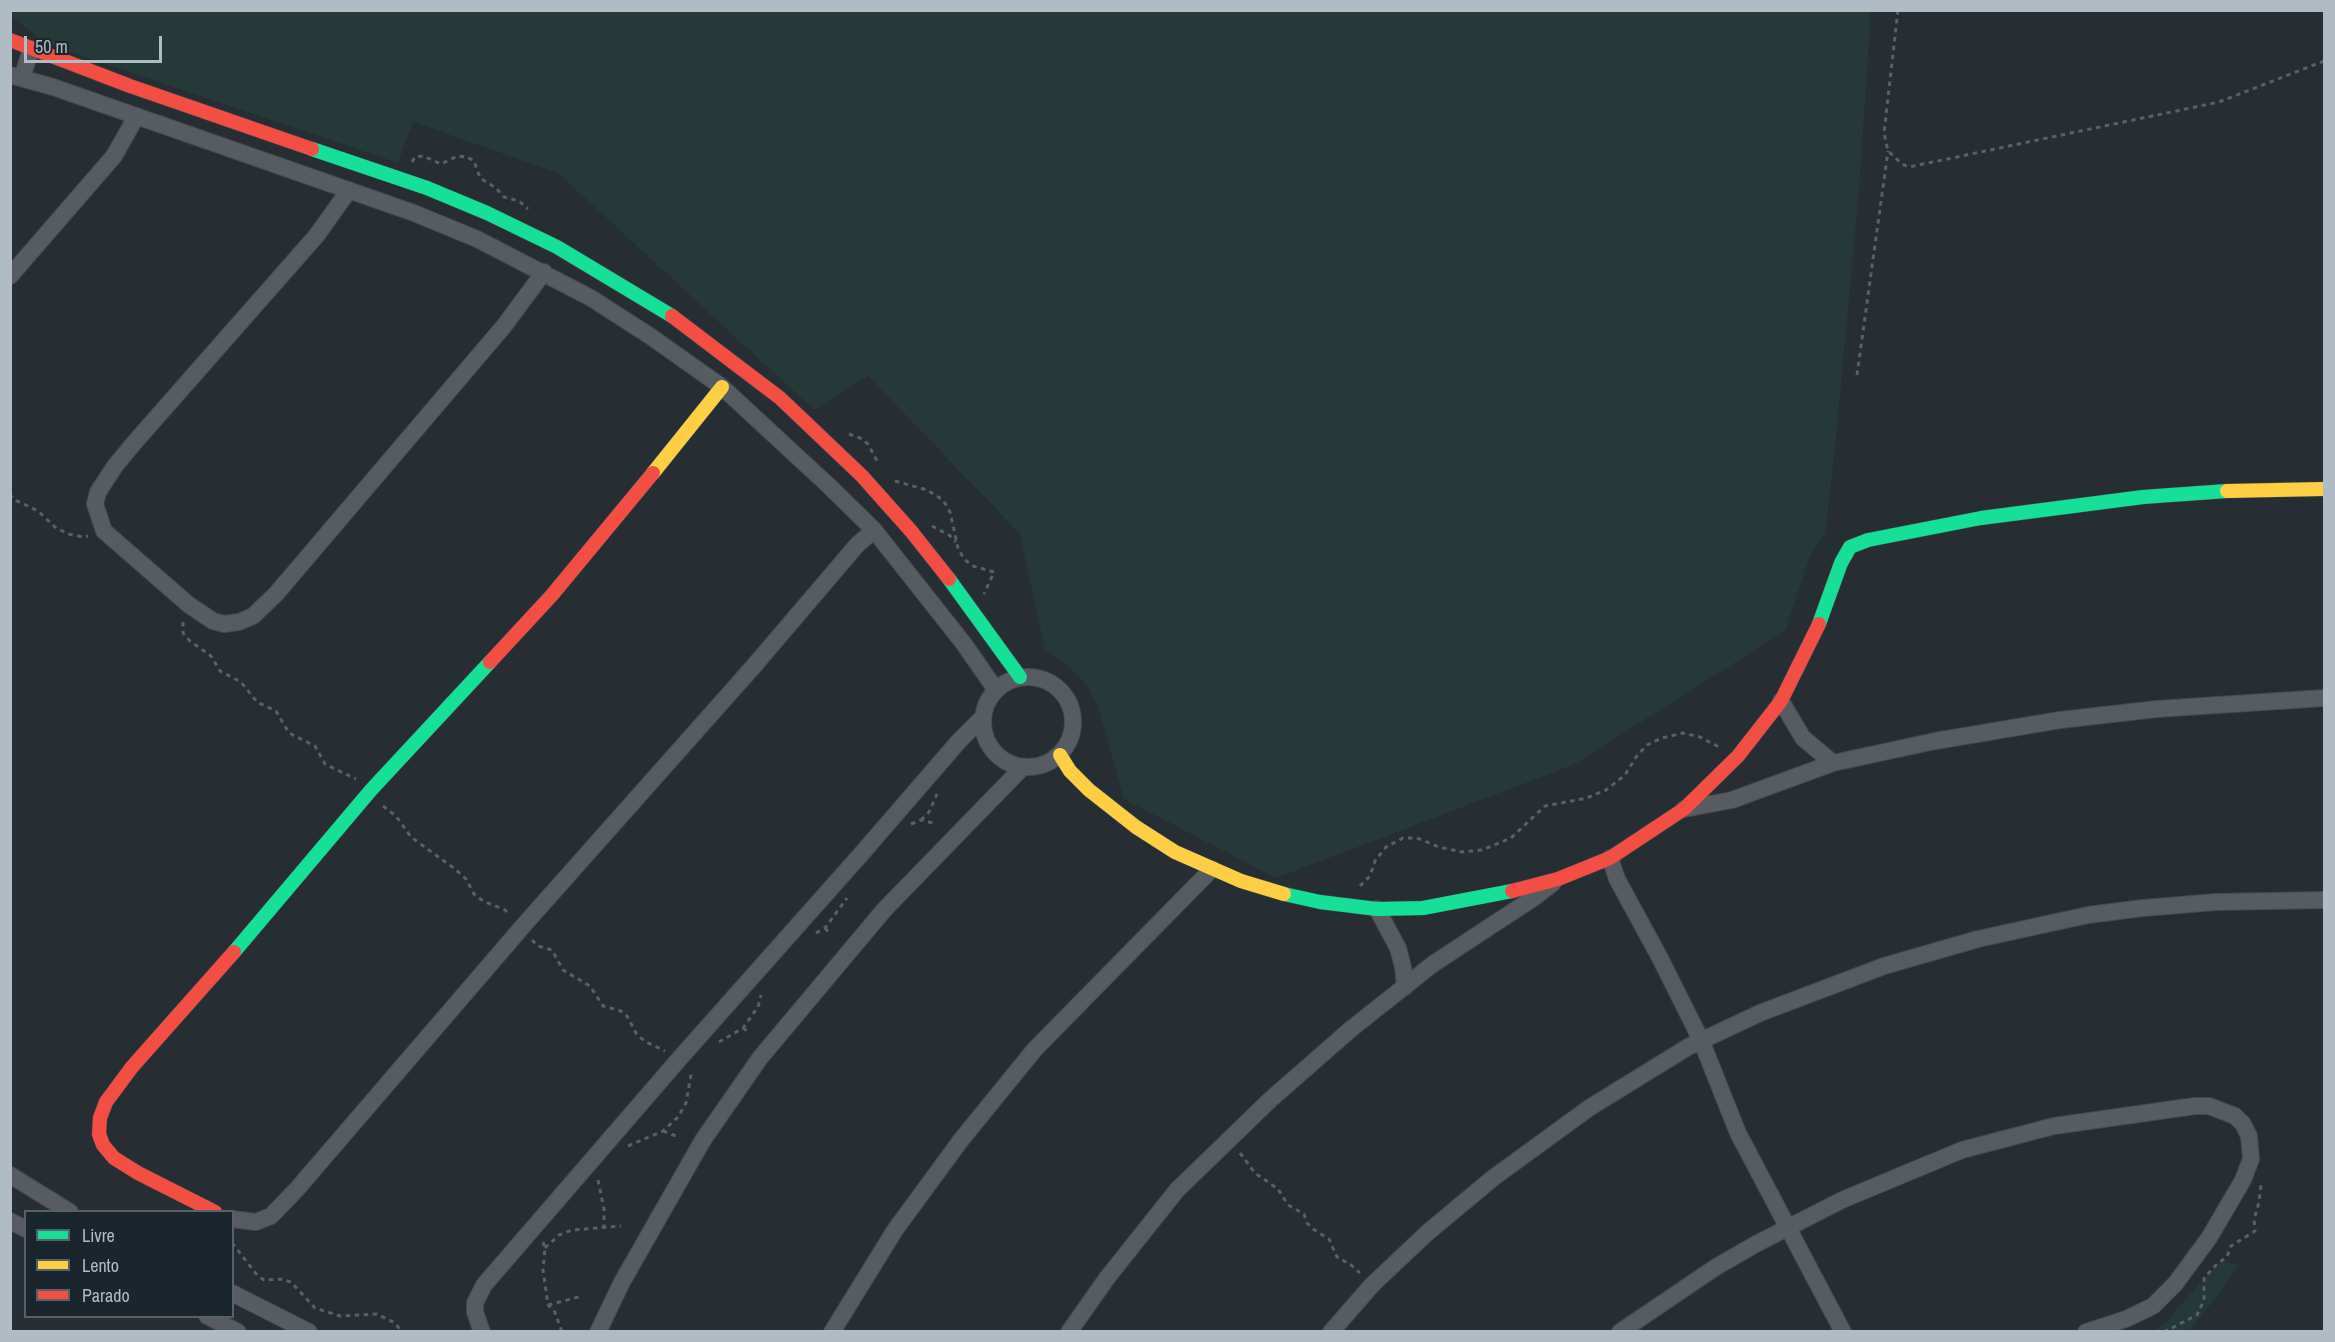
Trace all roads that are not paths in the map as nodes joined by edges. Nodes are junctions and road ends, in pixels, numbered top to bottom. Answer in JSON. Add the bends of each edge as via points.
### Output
{"nodes":[{"id":1,"x":10,"y":40,"type":"edge"},
{"id":2,"x":31,"y":48,"type":"junction"},
{"id":3,"x":16,"y":77,"type":"edge"},
{"id":4,"x":136,"y":117,"type":"junction"},
{"id":5,"x":349,"y":190,"type":"junction"},
{"id":6,"x":544,"y":272,"type":"junction"},
{"id":7,"x":10,"y":276,"type":"edge"},
{"id":8,"x":722,"y":387,"type":"junction"},
{"id":9,"x":2325,"y":489,"type":"edge"},
{"id":10,"x":874,"y":530,"type":"junction"},
{"id":11,"x":1020,"y":677,"type":"junction"},
{"id":12,"x":996,"y":690,"type":"junction"},
{"id":13,"x":2325,"y":698,"type":"edge"},
{"id":14,"x":1781,"y":700,"type":"junction"},
{"id":15,"x":983,"y":717,"type":"junction"},
{"id":16,"x":1060,"y":755,"type":"junction"},
{"id":17,"x":1833,"y":763,"type":"junction"},
{"id":18,"x":1023,"y":767,"type":"junction"},
{"id":19,"x":1684,"y":809,"type":"junction"},
{"id":20,"x":1610,"y":858,"type":"junction"},
{"id":21,"x":1212,"y":869,"type":"junction"},
{"id":22,"x":1558,"y":879,"type":"junction"},
{"id":23,"x":2325,"y":900,"type":"edge"},
{"id":24,"x":1377,"y":909,"type":"junction"},
{"id":25,"x":1405,"y":987,"type":"junction"},
{"id":26,"x":1701,"y":1040,"type":"junction"},
{"id":27,"x":10,"y":1175,"type":"edge"},
{"id":28,"x":67,"y":1210,"type":"edge"},
{"id":29,"x":211,"y":1210,"type":"edge"},
{"id":30,"x":234,"y":1219,"type":"edge"},
{"id":31,"x":10,"y":1221,"type":"edge"},
{"id":32,"x":24,"y":1228,"type":"edge"},
{"id":33,"x":1788,"y":1228,"type":"junction"},
{"id":34,"x":234,"y":1294,"type":"edge"},
{"id":35,"x":209,"y":1318,"type":"edge"},
{"id":36,"x":238,"y":1332,"type":"edge"},
{"id":37,"x":309,"y":1332,"type":"edge"},
{"id":38,"x":482,"y":1332,"type":"edge"},
{"id":39,"x":598,"y":1332,"type":"edge"},
{"id":40,"x":832,"y":1332,"type":"edge"},
{"id":41,"x":1069,"y":1332,"type":"edge"},
{"id":42,"x":1331,"y":1332,"type":"edge"},
{"id":43,"x":1620,"y":1332,"type":"edge"},
{"id":44,"x":1843,"y":1332,"type":"edge"},
{"id":45,"x":2086,"y":1332,"type":"edge"}],
"edges":[{"from":1,"to":2,"type":"street"},
{"from":2,"to":3,"type":"street"},
{"from":2,"to":11,"type":"street","via":[[405,180],[487,213],[667,312],[780,398],[862,476],[911,531]]},
{"from":3,"to":4,"type":"street"},
{"from":4,"to":5,"type":"street"},
{"from":4,"to":7,"type":"street","via":[[114,156]]},
{"from":5,"to":6,"type":"street","via":[[477,239]]},
{"from":5,"to":6,"type":"street","via":[[310,244],[115,466],[98,492],[95,504],[104,531],[213,621],[224,624],[253,616],[276,594],[504,326]]},
{"from":6,"to":8,"type":"street","via":[[650,336]]},
{"from":8,"to":10,"type":"street"},
{"from":8,"to":29,"type":"street","via":[[552,595],[372,790],[106,1102],[99,1134],[114,1158]]},
{"from":9,"to":14,"type":"street","via":[[2143,497],[1982,518],[1859,543],[1845,554],[1815,634]]},
{"from":10,"to":12,"type":"street"},
{"from":10,"to":30,"type":"street","via":[[856,545],[297,1189],[270,1216],[256,1222]]},
{"from":11,"to":12,"type":"street"},
{"from":11,"to":16,"type":"street","via":[[1048,681],[1069,701],[1073,729]]},
{"from":12,"to":15,"type":"street"},
{"from":13,"to":17,"type":"street","via":[[2206,704],[2060,720]]},
{"from":14,"to":17,"type":"street","via":[[1803,738]]},
{"from":14,"to":19,"type":"street","via":[[1738,756]]},
{"from":15,"to":18,"type":"street","via":[[984,732],[995,752]]},
{"from":15,"to":38,"type":"street","via":[[484,1285],[475,1303]]},
{"from":16,"to":18,"type":"street","via":[[1049,762]]},
{"from":16,"to":21,"type":"street","via":[[1076,777],[1110,807],[1174,852]]},
{"from":17,"to":19,"type":"street","via":[[1732,800]]},
{"from":18,"to":39,"type":"street","via":[[884,910],[760,1058],[703,1140]]},
{"from":19,"to":20,"type":"street"},
{"from":20,"to":22,"type":"street"},
{"from":20,"to":26,"type":"street","via":[[1617,879]]},
{"from":21,"to":24,"type":"street","via":[[1275,892]]},
{"from":21,"to":40,"type":"street","via":[[1035,1049],[895,1230]]},
{"from":22,"to":24,"type":"street","via":[[1457,904]]},
{"from":22,"to":25,"type":"street"},
{"from":23,"to":26,"type":"street","via":[[2143,908],[2032,927],[1853,976]]},
{"from":24,"to":25,"type":"street","via":[[1398,948]]},
{"from":25,"to":41,"type":"street","via":[[1317,1058],[1177,1190]]},
{"from":26,"to":33,"type":"street","via":[[1738,1133]]},
{"from":26,"to":42,"type":"street","via":[[1589,1107],[1493,1178],[1372,1285]]},
{"from":27,"to":28,"type":"street"},
{"from":31,"to":32,"type":"street"},
{"from":33,"to":43,"type":"street","via":[[1716,1267]]},
{"from":33,"to":44,"type":"street"},
{"from":33,"to":45,"type":"street","via":[[1908,1171],[2017,1134],[2194,1106],[2209,1106],[2235,1116],[2249,1136],[2251,1159],[2209,1238],[2153,1306]]},
{"from":34,"to":37,"type":"street"},
{"from":35,"to":36,"type":"street"}]}
